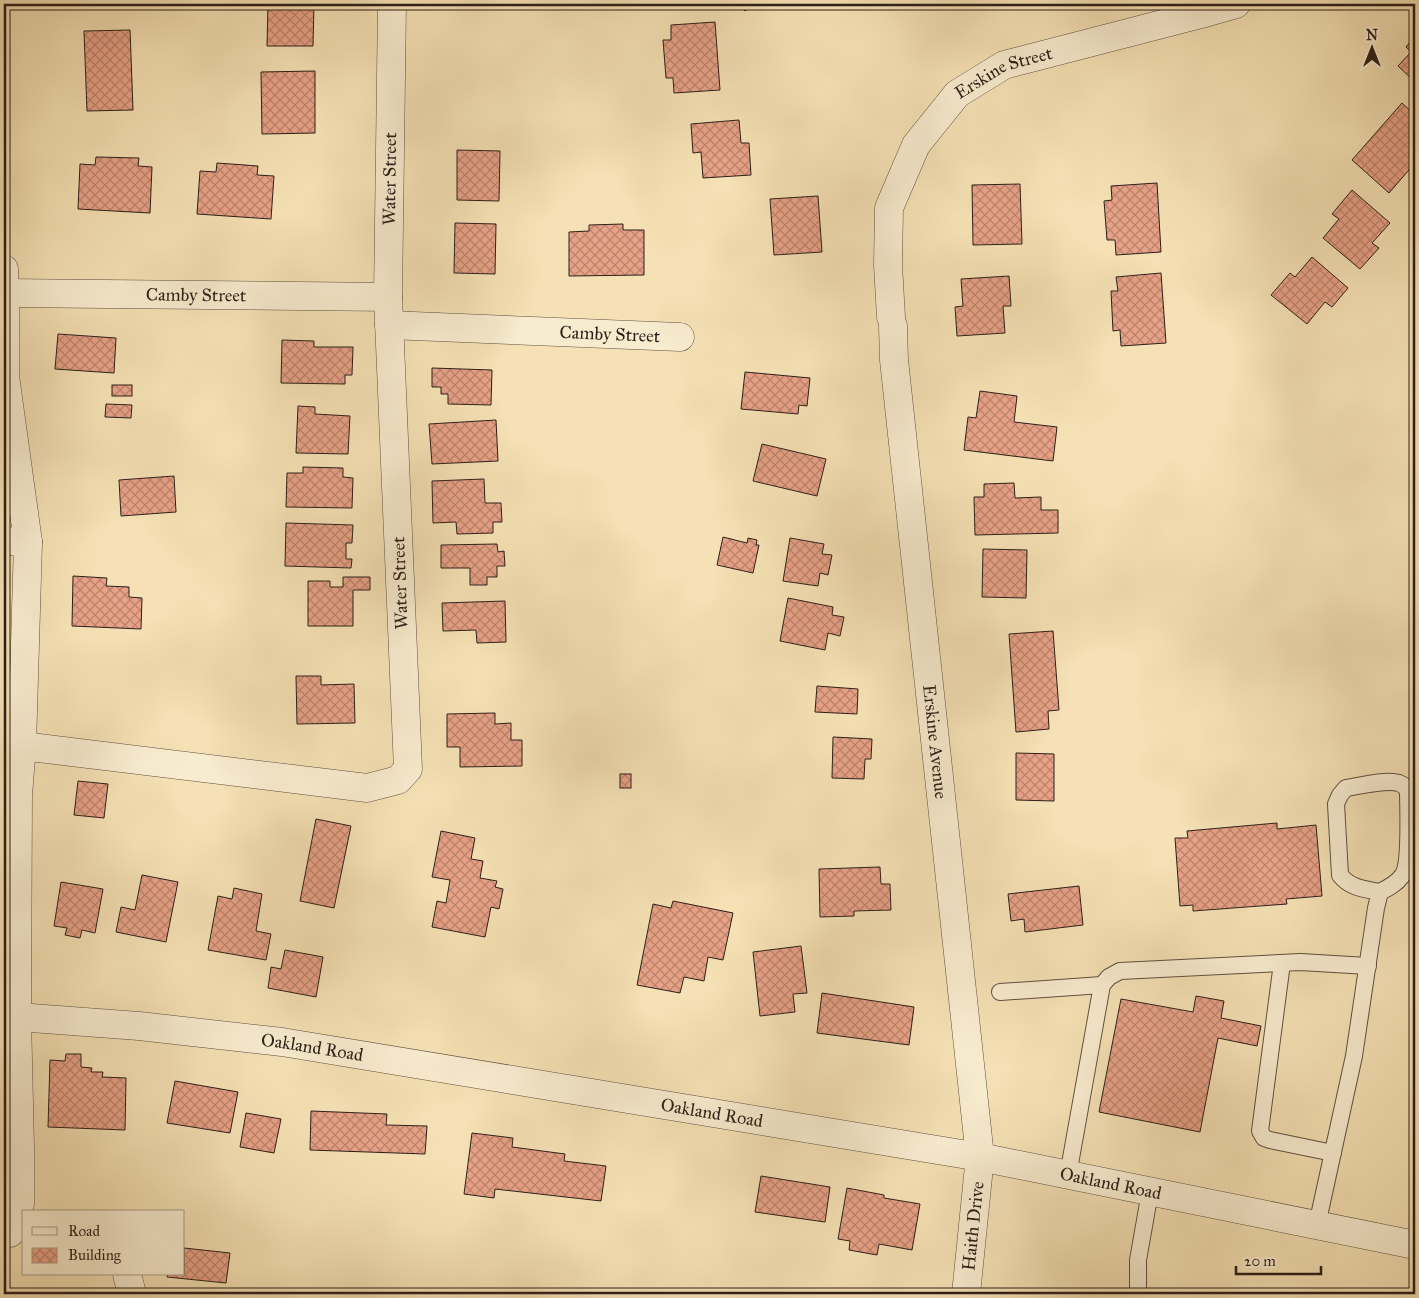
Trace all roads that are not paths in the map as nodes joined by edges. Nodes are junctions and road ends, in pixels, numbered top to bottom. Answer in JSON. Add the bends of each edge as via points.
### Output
{"nodes":[{"id":1,"x":392,"y":4,"type":"edge"},
{"id":2,"x":1236,"y":4,"type":"edge"},
{"id":3,"x":888,"y":266,"type":"joint"},
{"id":4,"x":5,"y":281,"type":"edge"},
{"id":5,"x":388,"y":296,"type":"junction"},
{"id":6,"x":389,"y":325,"type":"junction"},
{"id":7,"x":680,"y":337,"type":"dead end"},
{"id":8,"x":16,"y":542,"type":"edge"},
{"id":9,"x":22,"y":746,"type":"junction"},
{"id":10,"x":11,"y":795,"type":"edge"},
{"id":11,"x":1380,"y":892,"type":"junction"},
{"id":12,"x":1282,"y":963,"type":"junction"},
{"id":13,"x":1368,"y":966,"type":"junction"},
{"id":14,"x":1102,"y":985,"type":"junction"},
{"id":15,"x":1000,"y":992,"type":"dead end"},
{"id":16,"x":10,"y":1016,"type":"edge"},
{"id":17,"x":1333,"y":1153,"type":"junction"},
{"id":18,"x":980,"y":1158,"type":"junction"},
{"id":19,"x":1068,"y":1175,"type":"junction"},
{"id":20,"x":1150,"y":1192,"type":"junction"},
{"id":21,"x":1317,"y":1225,"type":"junction"},
{"id":22,"x":12,"y":1233,"type":"edge"},
{"id":23,"x":1415,"y":1245,"type":"edge"},
{"id":24,"x":128,"y":1276,"type":"edge"},
{"id":25,"x":132,"y":1294,"type":"edge"},
{"id":26,"x":966,"y":1294,"type":"edge"},
{"id":27,"x":1138,"y":1294,"type":"edge"}],
"edges":[{"from":1,"to":5,"type":"street","name":"Water Street"},
{"from":2,"to":3,"type":"street","name":"Erskine Street","via":[[1004,65],[957,94],[916,145],[888,208]]},
{"from":3,"to":18,"type":"street","name":"Erskine Avenue","via":[[894,360]]},
{"from":4,"to":5,"type":"street","name":"Camby Street"},
{"from":4,"to":8,"type":"street","via":[[5,376]]},
{"from":5,"to":6,"type":"street","name":"Water Street"},
{"from":6,"to":7,"type":"street","name":"Camby Street"},
{"from":6,"to":9,"type":"street","name":"Water Street","via":[[408,769],[398,780],[366,788]]},
{"from":8,"to":9,"type":"street"},
{"from":9,"to":10,"type":"street"},
{"from":10,"to":16,"type":"street"},
{"from":11,"to":11,"type":"lane","via":[[1403,875],[1407,862],[1408,791],[1400,783],[1346,788],[1336,804],[1340,875],[1345,882],[1358,888]]},
{"from":11,"to":13,"type":"lane"},
{"from":12,"to":13,"type":"lane"},
{"from":12,"to":14,"type":"lane","via":[[1120,971],[1109,976]]},
{"from":12,"to":17,"type":"lane","via":[[1260,1131],[1264,1138],[1270,1140]]},
{"from":13,"to":17,"type":"lane","via":[[1354,1056]]},
{"from":14,"to":15,"type":"lane"},
{"from":14,"to":19,"type":"lane"},
{"from":16,"to":18,"type":"street","name":"Oakland Road","via":[[282,1042]]},
{"from":16,"to":22,"type":"street","via":[[20,1148],[20,1204]]},
{"from":17,"to":21,"type":"lane"},
{"from":18,"to":19,"type":"street","name":"Oakland Road"},
{"from":18,"to":26,"type":"street","name":"Haith Drive"},
{"from":19,"to":20,"type":"street","name":"Oakland Road"},
{"from":20,"to":21,"type":"street","name":"Oakland Road"},
{"from":20,"to":27,"type":"lane","via":[[1138,1260]]},
{"from":21,"to":23,"type":"street","name":"Oakland Road"},
{"from":24,"to":25,"type":"street"}]}
